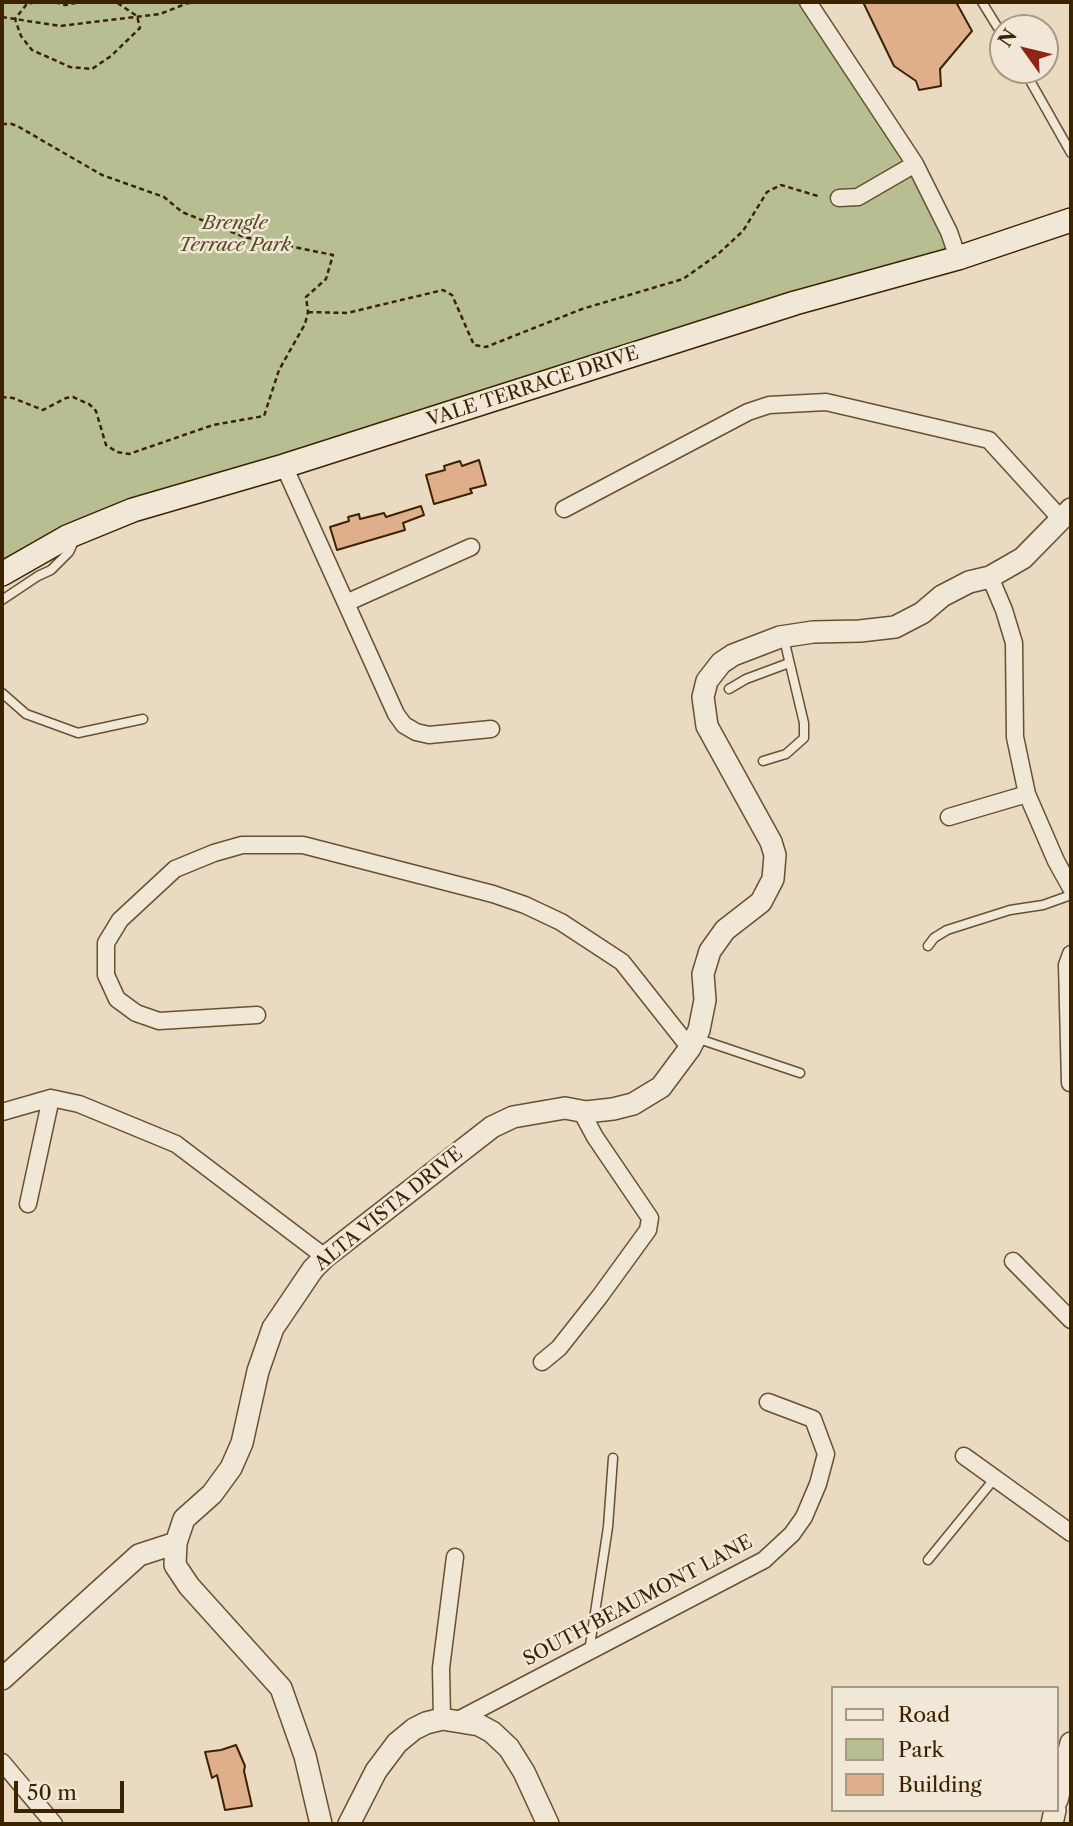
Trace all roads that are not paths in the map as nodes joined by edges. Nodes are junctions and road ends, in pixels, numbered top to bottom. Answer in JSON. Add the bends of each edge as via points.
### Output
{"nodes":[{"id":1,"x":808,"y":2,"type":"edge"},
{"id":2,"x":1032,"y":84,"type":"edge"},
{"id":3,"x":1071,"y":153,"type":"edge"},
{"id":4,"x":915,"y":164,"type":"junction"},
{"id":5,"x":839,"y":198,"type":"dead end"},
{"id":6,"x":1071,"y":220,"type":"edge"},
{"id":7,"x":958,"y":258,"type":"junction"},
{"id":8,"x":284,"y":466,"type":"junction"},
{"id":9,"x":564,"y":509,"type":"dead end"},
{"id":10,"x":1066,"y":514,"type":"edge"},
{"id":11,"x":78,"y":533,"type":"junction"},
{"id":12,"x":471,"y":547,"type":"dead end"},
{"id":13,"x":2,"y":574,"type":"edge"},
{"id":14,"x":990,"y":577,"type":"junction"},
{"id":15,"x":2,"y":600,"type":"edge"},
{"id":16,"x":346,"y":603,"type":"junction"},
{"id":17,"x":784,"y":636,"type":"junction"},
{"id":18,"x":789,"y":663,"type":"junction"},
{"id":19,"x":729,"y":689,"type":"dead end"},
{"id":20,"x":2,"y":693,"type":"edge"},
{"id":21,"x":143,"y":719,"type":"dead end"},
{"id":22,"x":491,"y":729,"type":"dead end"},
{"id":23,"x":762,"y":761,"type":"dead end"},
{"id":24,"x":1027,"y":794,"type":"junction"},
{"id":25,"x":948,"y":817,"type":"dead end"},
{"id":26,"x":1071,"y":888,"type":"edge"},
{"id":27,"x":1071,"y":895,"type":"edge"},
{"id":28,"x":928,"y":946,"type":"dead end"},
{"id":29,"x":1071,"y":954,"type":"edge"},
{"id":30,"x":257,"y":1015,"type":"dead end"},
{"id":31,"x":693,"y":1043,"type":"junction"},
{"id":32,"x":800,"y":1073,"type":"dead end"},
{"id":33,"x":1070,"y":1083,"type":"edge"},
{"id":34,"x":51,"y":1098,"type":"junction"},
{"id":35,"x":581,"y":1111,"type":"junction"},
{"id":36,"x":2,"y":1112,"type":"edge"},
{"id":37,"x":28,"y":1204,"type":"dead end"},
{"id":38,"x":326,"y":1257,"type":"junction"},
{"id":39,"x":1013,"y":1261,"type":"dead end"},
{"id":40,"x":1071,"y":1320,"type":"edge"},
{"id":41,"x":542,"y":1362,"type":"dead end"},
{"id":42,"x":768,"y":1402,"type":"dead end"},
{"id":43,"x":964,"y":1456,"type":"dead end"},
{"id":44,"x":613,"y":1458,"type":"dead end"},
{"id":45,"x":995,"y":1478,"type":"junction"},
{"id":46,"x":1071,"y":1533,"type":"edge"},
{"id":47,"x":176,"y":1543,"type":"junction"},
{"id":48,"x":455,"y":1557,"type":"dead end"},
{"id":49,"x":928,"y":1560,"type":"dead end"},
{"id":50,"x":589,"y":1652,"type":"junction"},
{"id":51,"x":2,"y":1679,"type":"edge"},
{"id":52,"x":450,"y":1720,"type":"junction"},
{"id":53,"x":1071,"y":1743,"type":"edge"},
{"id":54,"x":2,"y":1762,"type":"edge"},
{"id":55,"x":1067,"y":1775,"type":"edge"},
{"id":56,"x":1059,"y":1795,"type":"edge"},
{"id":57,"x":54,"y":1824,"type":"edge"},
{"id":58,"x":321,"y":1824,"type":"edge"},
{"id":59,"x":349,"y":1824,"type":"edge"},
{"id":60,"x":548,"y":1824,"type":"edge"}],
"edges":[{"from":1,"to":4,"type":"street"},
{"from":2,"to":3,"type":"lane"},
{"from":4,"to":5,"type":"street","via":[[858,197]]},
{"from":4,"to":7,"type":"street"},
{"from":6,"to":7,"type":"main road","name":"VALE TERRACE DRIVE"},
{"from":7,"to":8,"type":"main road","name":"VALE TERRACE DRIVE","via":[[795,303]]},
{"from":8,"to":11,"type":"main road","name":"VALE TERRACE DRIVE","via":[[134,510]]},
{"from":8,"to":16,"type":"street"},
{"from":9,"to":10,"type":"street","via":[[748,412],[769,405],[826,402],[989,440]]},
{"from":10,"to":14,"type":"street","name":"ALTA VISTA DRIVE","via":[[1023,558]]},
{"from":11,"to":13,"type":"main road","name":"VALE TERRACE DRIVE"},
{"from":11,"to":15,"type":"lane","via":[[69,552],[51,570]]},
{"from":12,"to":16,"type":"street"},
{"from":14,"to":17,"type":"street","name":"ALTA VISTA DRIVE","via":[[969,582],[895,627]]},
{"from":14,"to":24,"type":"street","via":[[1014,643],[1015,737]]},
{"from":16,"to":22,"type":"street","via":[[404,725],[429,734]]},
{"from":17,"to":18,"type":"lane"},
{"from":17,"to":31,"type":"street","name":"ALTA VISTA DRIVE","via":[[721,663],[707,681],[703,697],[707,726],[775,855],[773,879],[761,902],[725,930],[710,951],[704,974],[705,1000]]},
{"from":18,"to":19,"type":"lane"},
{"from":18,"to":23,"type":"lane","via":[[804,738],[786,754]]},
{"from":20,"to":21,"type":"lane","via":[[26,714],[78,733]]},
{"from":24,"to":25,"type":"street"},
{"from":24,"to":26,"type":"street"},
{"from":27,"to":28,"type":"lane","via":[[947,930],[933,937]]},
{"from":29,"to":33,"type":"street","via":[[1067,965]]},
{"from":30,"to":31,"type":"street","via":[[159,1021],[136,1013],[117,999],[106,975],[106,943],[120,920],[175,869],[242,845],[303,845],[493,894],[561,922],[622,962]]},
{"from":31,"to":32,"type":"lane"},
{"from":31,"to":35,"type":"street","name":"ALTA VISTA DRIVE","via":[[661,1087],[633,1104]]},
{"from":34,"to":36,"type":"street"},
{"from":34,"to":37,"type":"street"},
{"from":34,"to":38,"type":"street","via":[[79,1104],[176,1144]]},
{"from":35,"to":38,"type":"street","name":"ALTA VISTA DRIVE","via":[[565,1108],[513,1117],[492,1127]]},
{"from":35,"to":41,"type":"street","via":[[650,1218],[648,1230],[600,1296],[559,1348]]},
{"from":38,"to":47,"type":"street","name":"ALTA VISTA DRIVE","via":[[273,1328],[231,1468],[184,1518]]},
{"from":39,"to":40,"type":"street"},
{"from":42,"to":50,"type":"street","name":"SOUTH BEAUMONT LANE","via":[[813,1419],[826,1454],[818,1484],[793,1534],[764,1560]]},
{"from":43,"to":45,"type":"street"},
{"from":44,"to":50,"type":"lane","via":[[608,1527]]},
{"from":45,"to":46,"type":"street"},
{"from":45,"to":49,"type":"lane"},
{"from":47,"to":51,"type":"street","via":[[139,1555]]},
{"from":47,"to":58,"type":"street","via":[[175,1565],[189,1586],[281,1688],[305,1756]]},
{"from":48,"to":52,"type":"street","via":[[441,1668]]},
{"from":50,"to":52,"type":"street","name":"SOUTH BEAUMONT LANE"},
{"from":52,"to":59,"type":"street","via":[[426,1723],[397,1743],[376,1771]]},
{"from":52,"to":60,"type":"street","via":[[486,1729],[509,1748]]},
{"from":53,"to":55,"type":"street"},
{"from":54,"to":57,"type":"street"},
{"from":55,"to":56,"type":"street"}]}
